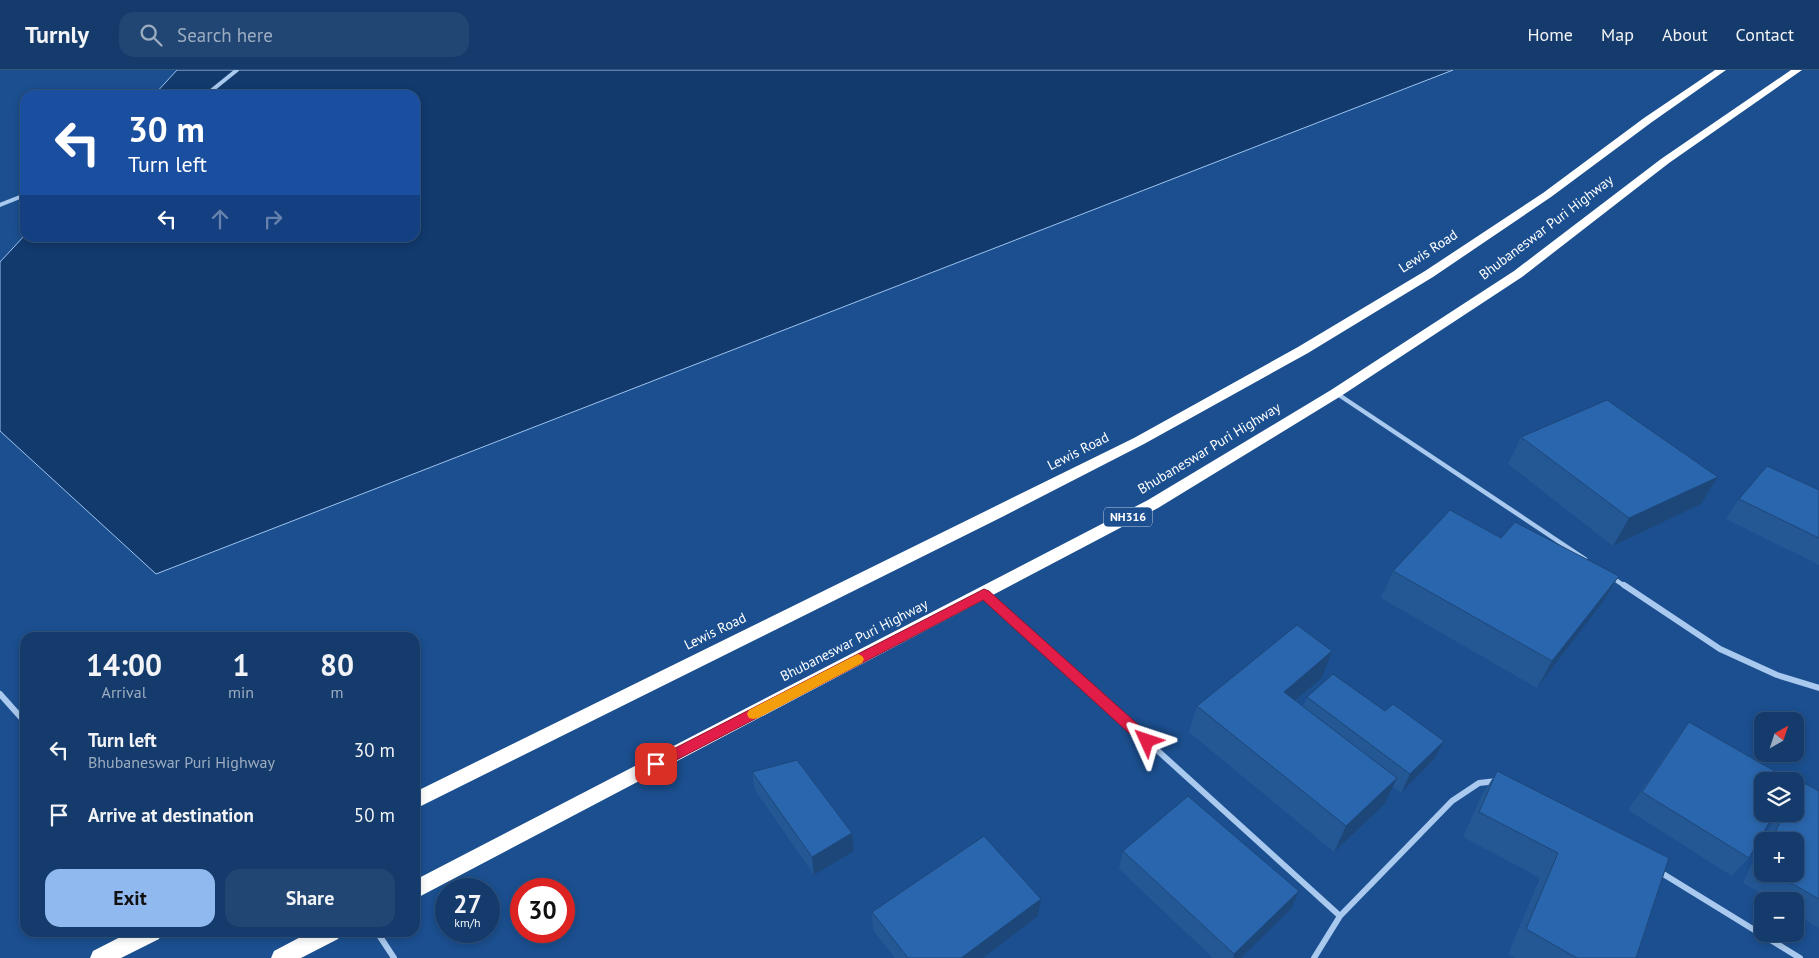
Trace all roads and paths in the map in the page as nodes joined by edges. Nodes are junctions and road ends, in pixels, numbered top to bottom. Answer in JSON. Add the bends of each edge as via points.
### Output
{"nodes":[{"id":1,"x":237,"y":70,"type":"edge"},
{"id":2,"x":1721,"y":70,"type":"edge"},
{"id":3,"x":1797,"y":70,"type":"edge"},
{"id":4,"x":212,"y":90,"type":"edge"},
{"id":5,"x":20,"y":197,"type":"edge"},
{"id":6,"x":0,"y":205,"type":"edge"},
{"id":7,"x":1336,"y":393,"type":"junction"},
{"id":8,"x":1589,"y":562,"type":"edge"},
{"id":9,"x":1605,"y":573,"type":"edge"},
{"id":10,"x":984,"y":594,"type":"junction"},
{"id":11,"x":1819,"y":688,"type":"edge"},
{"id":12,"x":0,"y":694,"type":"edge"},
{"id":13,"x":20,"y":716,"type":"edge"},
{"id":14,"x":1503,"y":781,"type":"edge"},
{"id":15,"x":420,"y":799,"type":"edge"},
{"id":16,"x":1656,"y":869,"type":"edge"},
{"id":17,"x":420,"y":887,"type":"edge"},
{"id":18,"x":1340,"y":916,"type":"junction"},
{"id":19,"x":142,"y":937,"type":"edge"},
{"id":20,"x":321,"y":937,"type":"edge"},
{"id":21,"x":380,"y":937,"type":"edge"},
{"id":22,"x":100,"y":958,"type":"edge"},
{"id":23,"x":281,"y":958,"type":"edge"},
{"id":24,"x":394,"y":958,"type":"edge"},
{"id":25,"x":1314,"y":958,"type":"edge"},
{"id":26,"x":1800,"y":958,"type":"edge"}],
"edges":[{"from":1,"to":4,"type":"street"},
{"from":2,"to":15,"type":"highway","name":"Lewis Road","via":[[1547,195],[1429,274],[1303,350],[1140,441]]},
{"from":3,"to":7,"type":"highway","name":"Bhubaneswar Puri Highway","number":"NH316","via":[[1665,161],[1518,274]]},
{"from":5,"to":6,"type":"street"},
{"from":7,"to":8,"type":"street"},
{"from":7,"to":10,"type":"highway","name":"Bhubaneswar Puri Highway","number":"NH316","via":[[1153,504]]},
{"from":9,"to":11,"type":"street","via":[[1720,649],[1777,675]]},
{"from":10,"to":17,"type":"highway","name":"Bhubaneswar Puri Highway","number":"NH316"},
{"from":10,"to":18,"type":"street"},
{"from":12,"to":13,"type":"street"},
{"from":14,"to":18,"type":"street","via":[[1479,783],[1452,801]]},
{"from":16,"to":26,"type":"street"},
{"from":18,"to":25,"type":"street"},
{"from":19,"to":22,"type":"highway"},
{"from":20,"to":23,"type":"highway"},
{"from":21,"to":24,"type":"street"}]}
